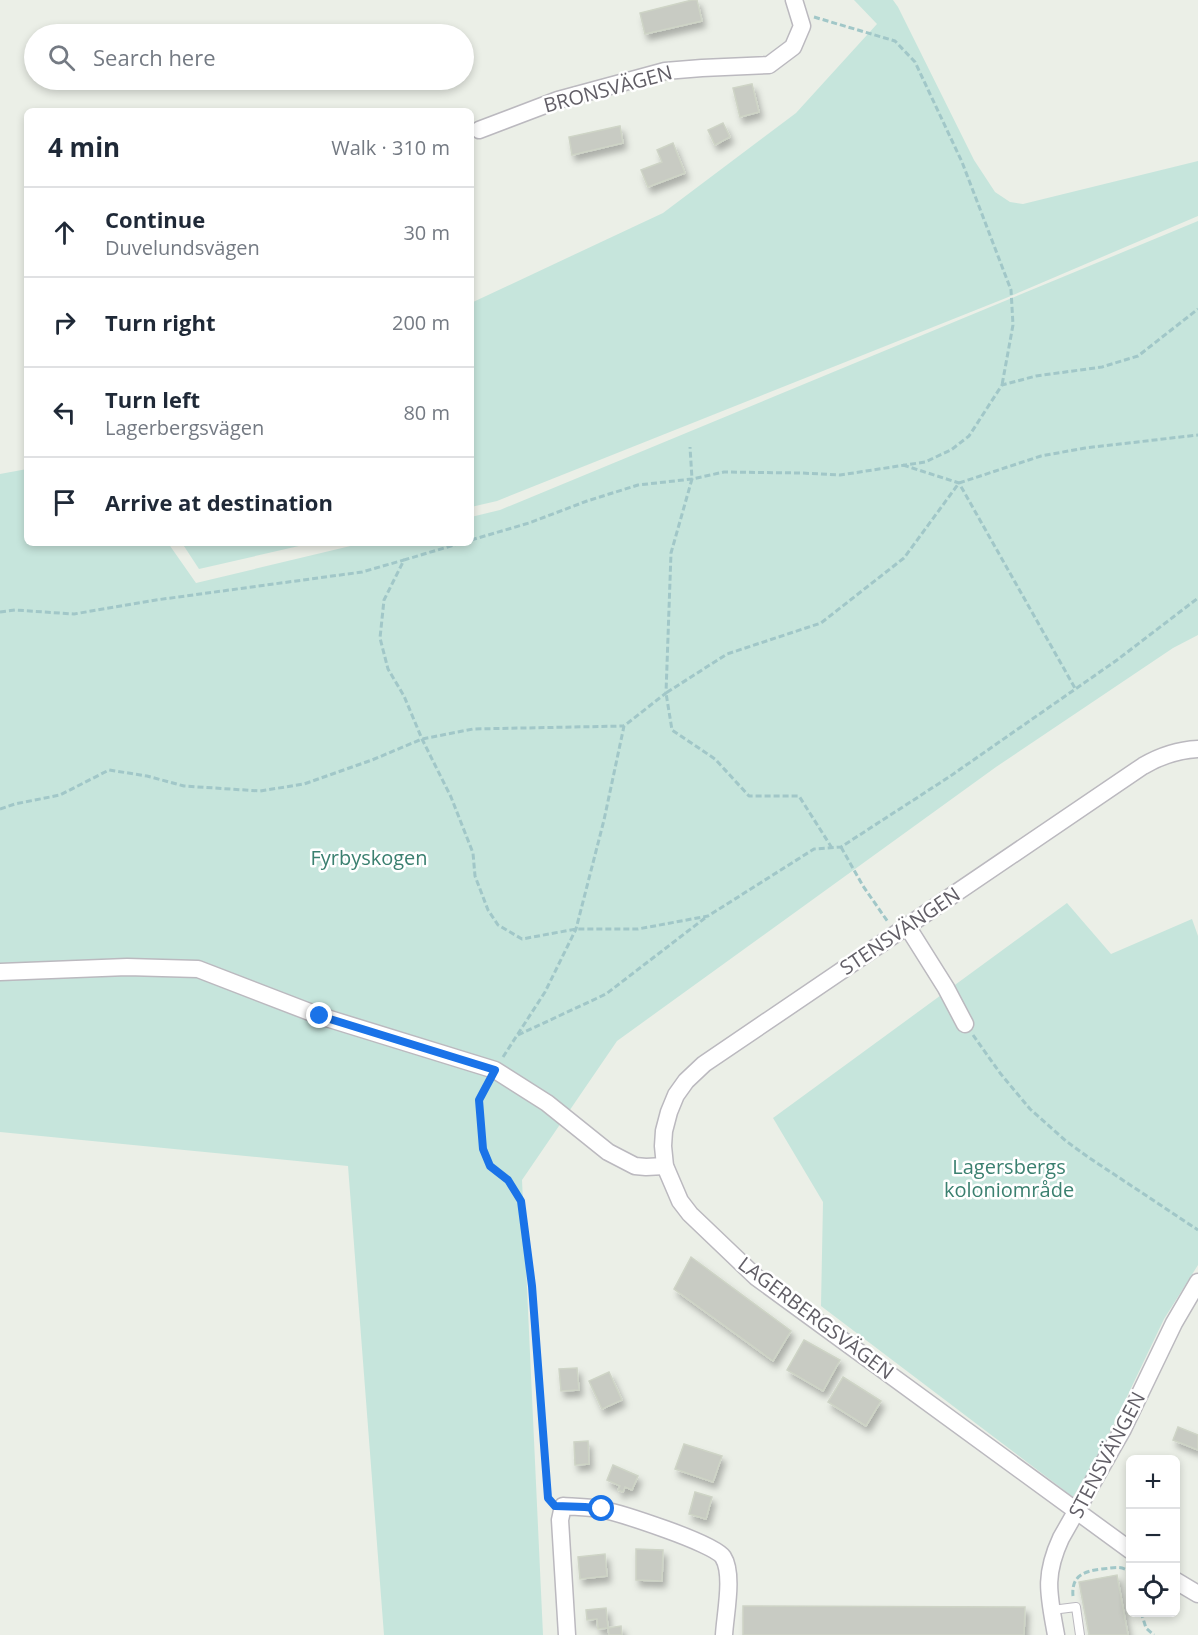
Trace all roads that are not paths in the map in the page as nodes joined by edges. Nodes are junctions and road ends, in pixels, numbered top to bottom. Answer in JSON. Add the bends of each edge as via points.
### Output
{"nodes":[{"id":1,"x":796,"y":6,"type":"edge"},
{"id":2,"x":479,"y":130,"type":"dead end"},
{"id":3,"x":1198,"y":749,"type":"edge"},
{"id":4,"x":901,"y":930,"type":"junction"},
{"id":5,"x":0,"y":972,"type":"edge"},
{"id":6,"x":965,"y":1024,"type":"road end"},
{"id":7,"x":665,"y":1166,"type":"junction"},
{"id":8,"x":1198,"y":1282,"type":"edge"},
{"id":9,"x":1192,"y":1306,"type":"edge"},
{"id":10,"x":1077,"y":1512,"type":"junction"},
{"id":11,"x":1126,"y":1546,"type":"edge"},
{"id":12,"x":1180,"y":1583,"type":"edge"},
{"id":13,"x":1198,"y":1594,"type":"edge"},
{"id":14,"x":1052,"y":1610,"type":"junction"},
{"id":15,"x":567,"y":1635,"type":"edge"},
{"id":16,"x":724,"y":1635,"type":"edge"},
{"id":17,"x":1056,"y":1635,"type":"edge"},
{"id":18,"x":1080,"y":1635,"type":"edge"}],
"edges":[{"from":1,"to":2,"type":"street","name":"BRONSVÄGEN","via":[[802,26],[793,47],[769,65],[665,71],[558,100]]},
{"from":3,"to":4,"type":"street","name":"STENSVÄNGEN","via":[[1173,752],[1143,766]]},
{"from":4,"to":6,"type":"street","via":[[946,988]]},
{"from":4,"to":7,"type":"street","name":"STENSVÄNGEN","via":[[714,1057],[686,1081],[676,1095],[664,1131]]},
{"from":5,"to":7,"type":"street","via":[[127,967],[198,969],[320,1016],[495,1070],[547,1104],[608,1152],[635,1166]]},
{"from":7,"to":10,"type":"street","name":"LAGERBERGSVÄGEN","via":[[690,1214],[756,1277]]},
{"from":8,"to":9,"type":"street","name":"STENSVÄNGEN"},
{"from":9,"to":10,"type":"street","name":"STENSVÄNGEN","via":[[1174,1323],[1123,1430]]},
{"from":10,"to":11,"type":"street","name":"LAGERBERGSVÄGEN"},
{"from":10,"to":14,"type":"street","name":"STENSVÄNGEN","via":[[1050,1567]]},
{"from":12,"to":13,"type":"street"},
{"from":14,"to":17,"type":"street","name":"STENSVÄNGEN"},
{"from":14,"to":18,"type":"lane","via":[[1076,1607]]},
{"from":15,"to":16,"type":"street","via":[[560,1520],[563,1506],[620,1514],[715,1549],[727,1567]]}]}
